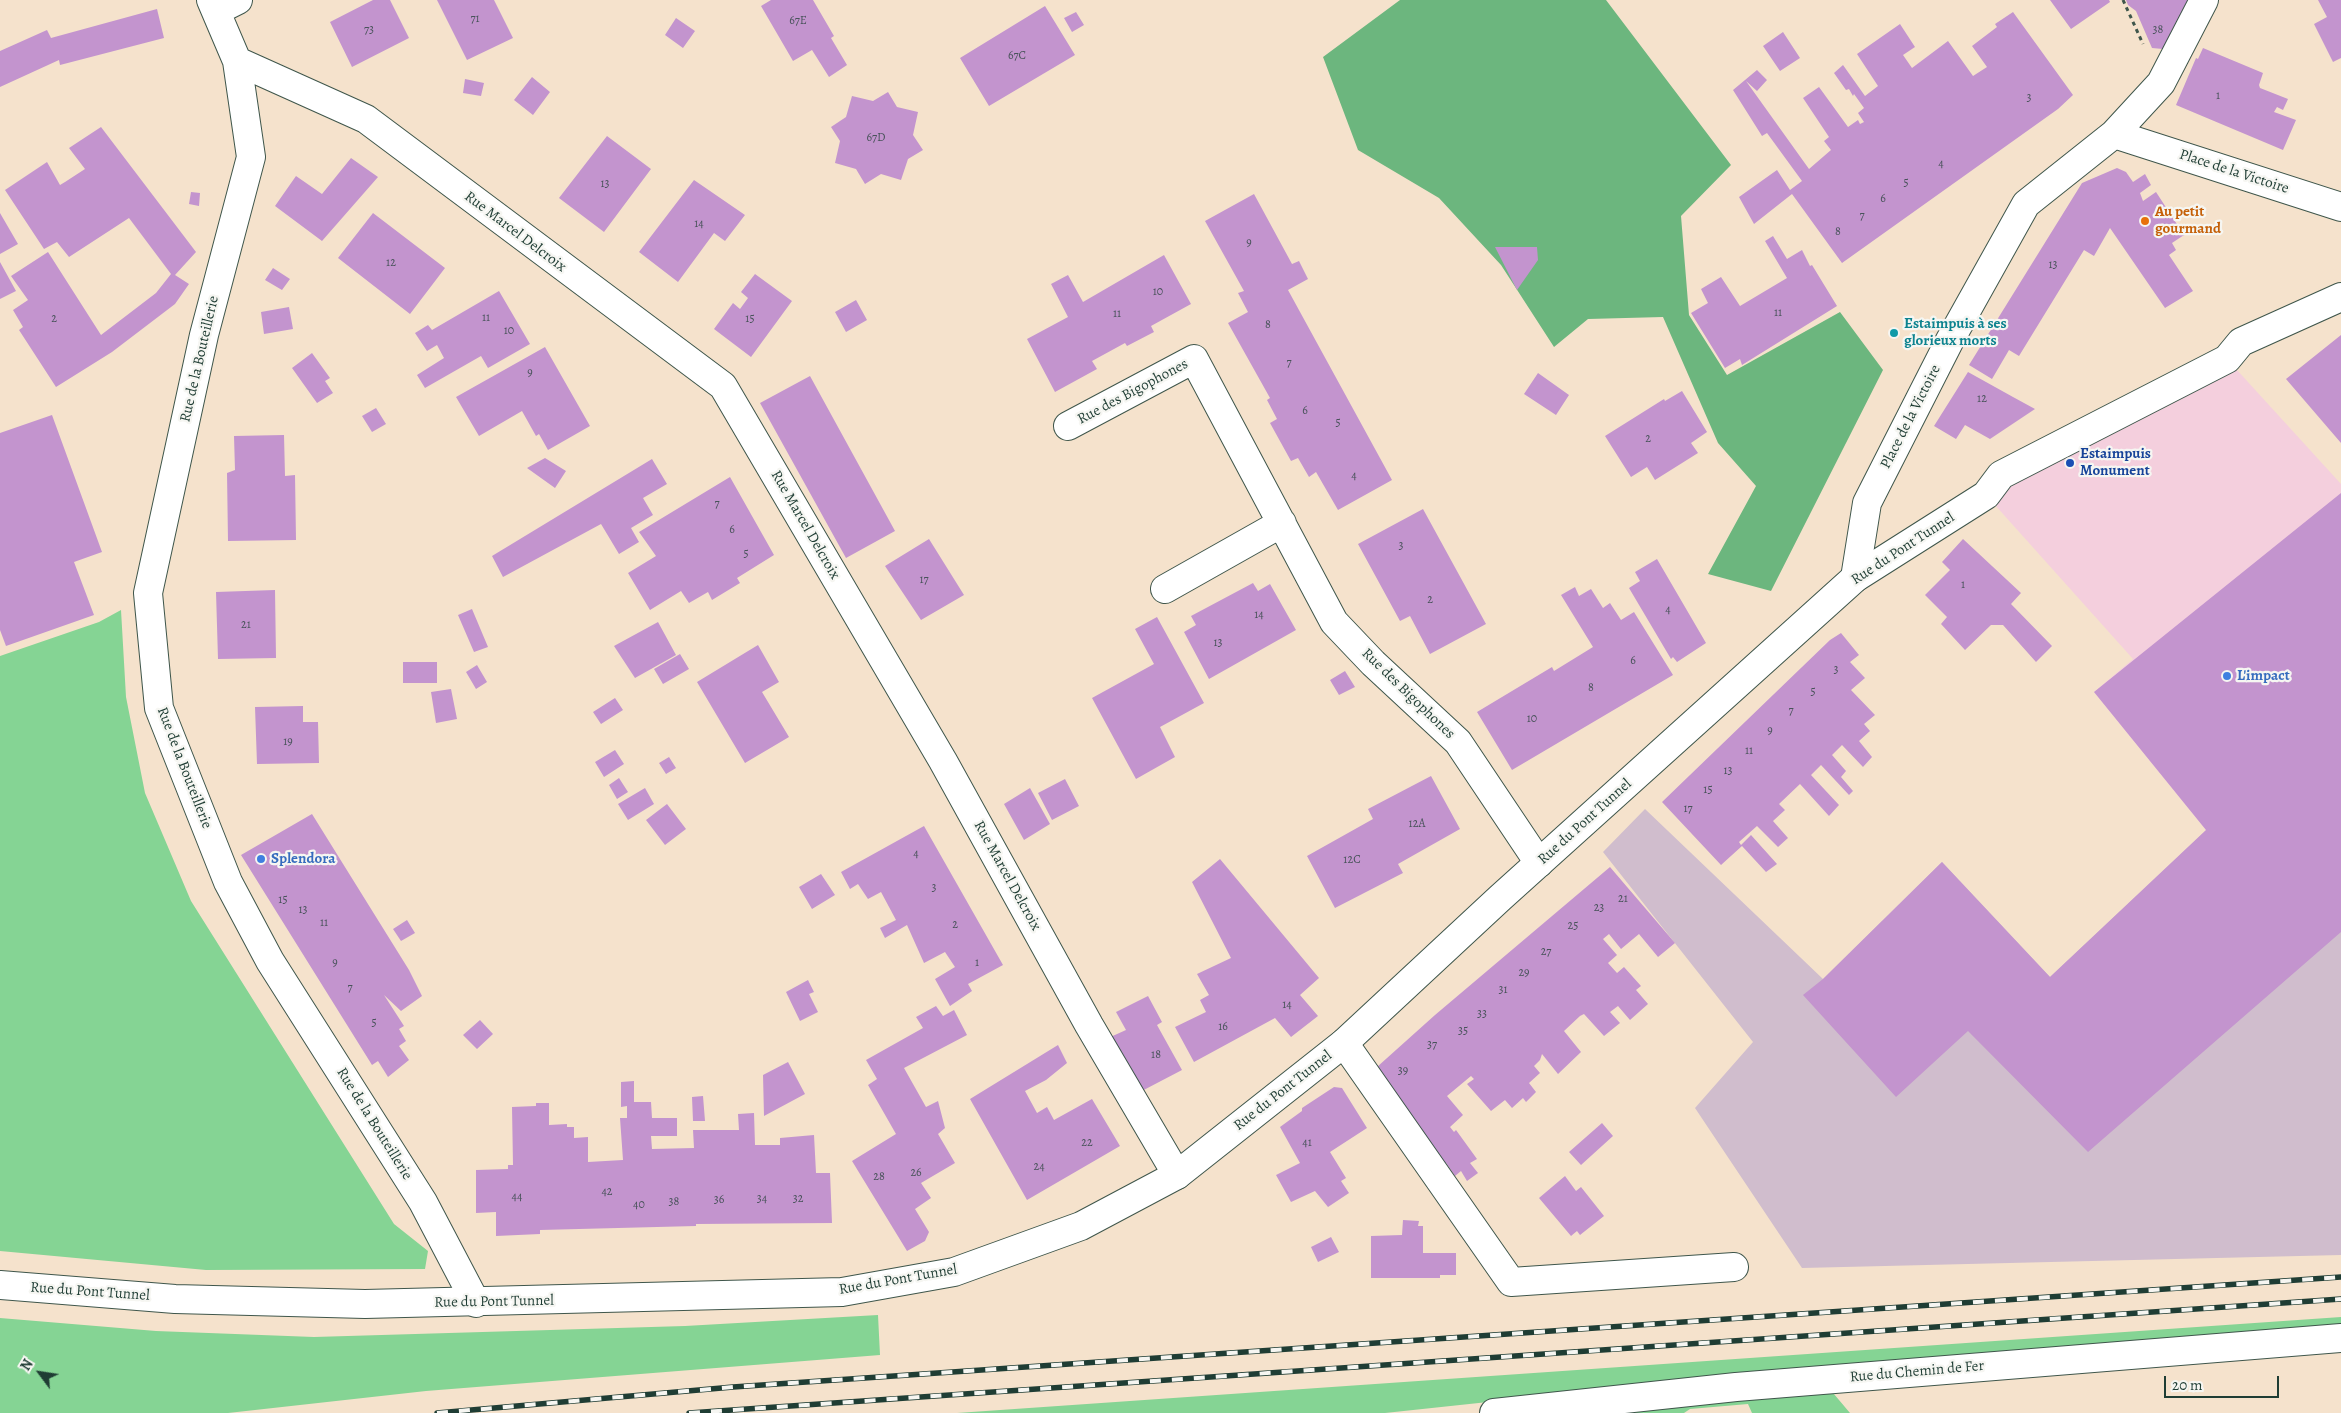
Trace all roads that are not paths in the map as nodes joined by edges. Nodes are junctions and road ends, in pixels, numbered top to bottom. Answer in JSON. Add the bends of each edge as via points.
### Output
{"nodes":[{"id":1,"x":2204,"y":0,"type":"edge"},
{"id":2,"x":222,"y":4,"type":"edge"},
{"id":3,"x":237,"y":61,"type":"junction"},
{"id":4,"x":2114,"y":134,"type":"junction"},
{"id":5,"x":2341,"y":207,"type":"edge"},
{"id":6,"x":2341,"y":297,"type":"edge"},
{"id":7,"x":1068,"y":426,"type":"dead end"},
{"id":8,"x":1282,"y":523,"type":"junction"},
{"id":9,"x":1855,"y":578,"type":"junction"},
{"id":10,"x":1165,"y":589,"type":"dead end"},
{"id":11,"x":1539,"y":863,"type":"junction"},
{"id":12,"x":1344,"y":1043,"type":"junction"},
{"id":13,"x":1177,"y":1175,"type":"junction"},
{"id":14,"x":1734,"y":1267,"type":"dead end"},
{"id":15,"x":0,"y":1285,"type":"edge"},
{"id":16,"x":476,"y":1303,"type":"junction"},
{"id":17,"x":2341,"y":1338,"type":"edge"},
{"id":18,"x":1494,"y":1413,"type":"edge"}],
"edges":[{"from":1,"to":4,"type":"street","via":[[2161,83]]},
{"from":2,"to":3,"type":"street","name":"Rue de la Bouteillerie"},
{"from":3,"to":13,"type":"street","name":"Rue Marcel Delcroix","via":[[366,119],[723,386],[943,761],[1089,1025]]},
{"from":3,"to":16,"type":"street","name":"Rue de la Bouteillerie","via":[[250,157],[204,335],[148,593],[159,708],[228,882],[270,961],[424,1202]]},
{"from":4,"to":5,"type":"street","name":"Place de la Victoire"},
{"from":4,"to":9,"type":"street","name":"Place de la Victoire","via":[[2026,204],[1950,340],[1867,502]]},
{"from":6,"to":9,"type":"street","name":"Rue du Pont Tunnel","via":[[2241,342],[2227,359],[2001,475],[1986,495]]},
{"from":7,"to":8,"type":"street","name":"Rue des Bigophones","via":[[1194,359]]},
{"from":8,"to":10,"type":"street"},
{"from":8,"to":11,"type":"street","name":"Rue des Bigophones","via":[[1334,622],[1458,742]]},
{"from":9,"to":11,"type":"street","name":"Rue du Pont Tunnel"},
{"from":11,"to":12,"type":"street","name":"Rue du Pont Tunnel"},
{"from":12,"to":13,"type":"street","name":"Rue du Pont Tunnel"},
{"from":12,"to":14,"type":"street","via":[[1512,1282]]},
{"from":13,"to":16,"type":"street","name":"Rue du Pont Tunnel","via":[[1081,1226],[954,1272],[842,1292]]},
{"from":15,"to":16,"type":"street","name":"Rue du Pont Tunnel","via":[[175,1299]]},
{"from":17,"to":18,"type":"street","name":"Rue du Chemin de Fer","via":[[1736,1387]]}]}
